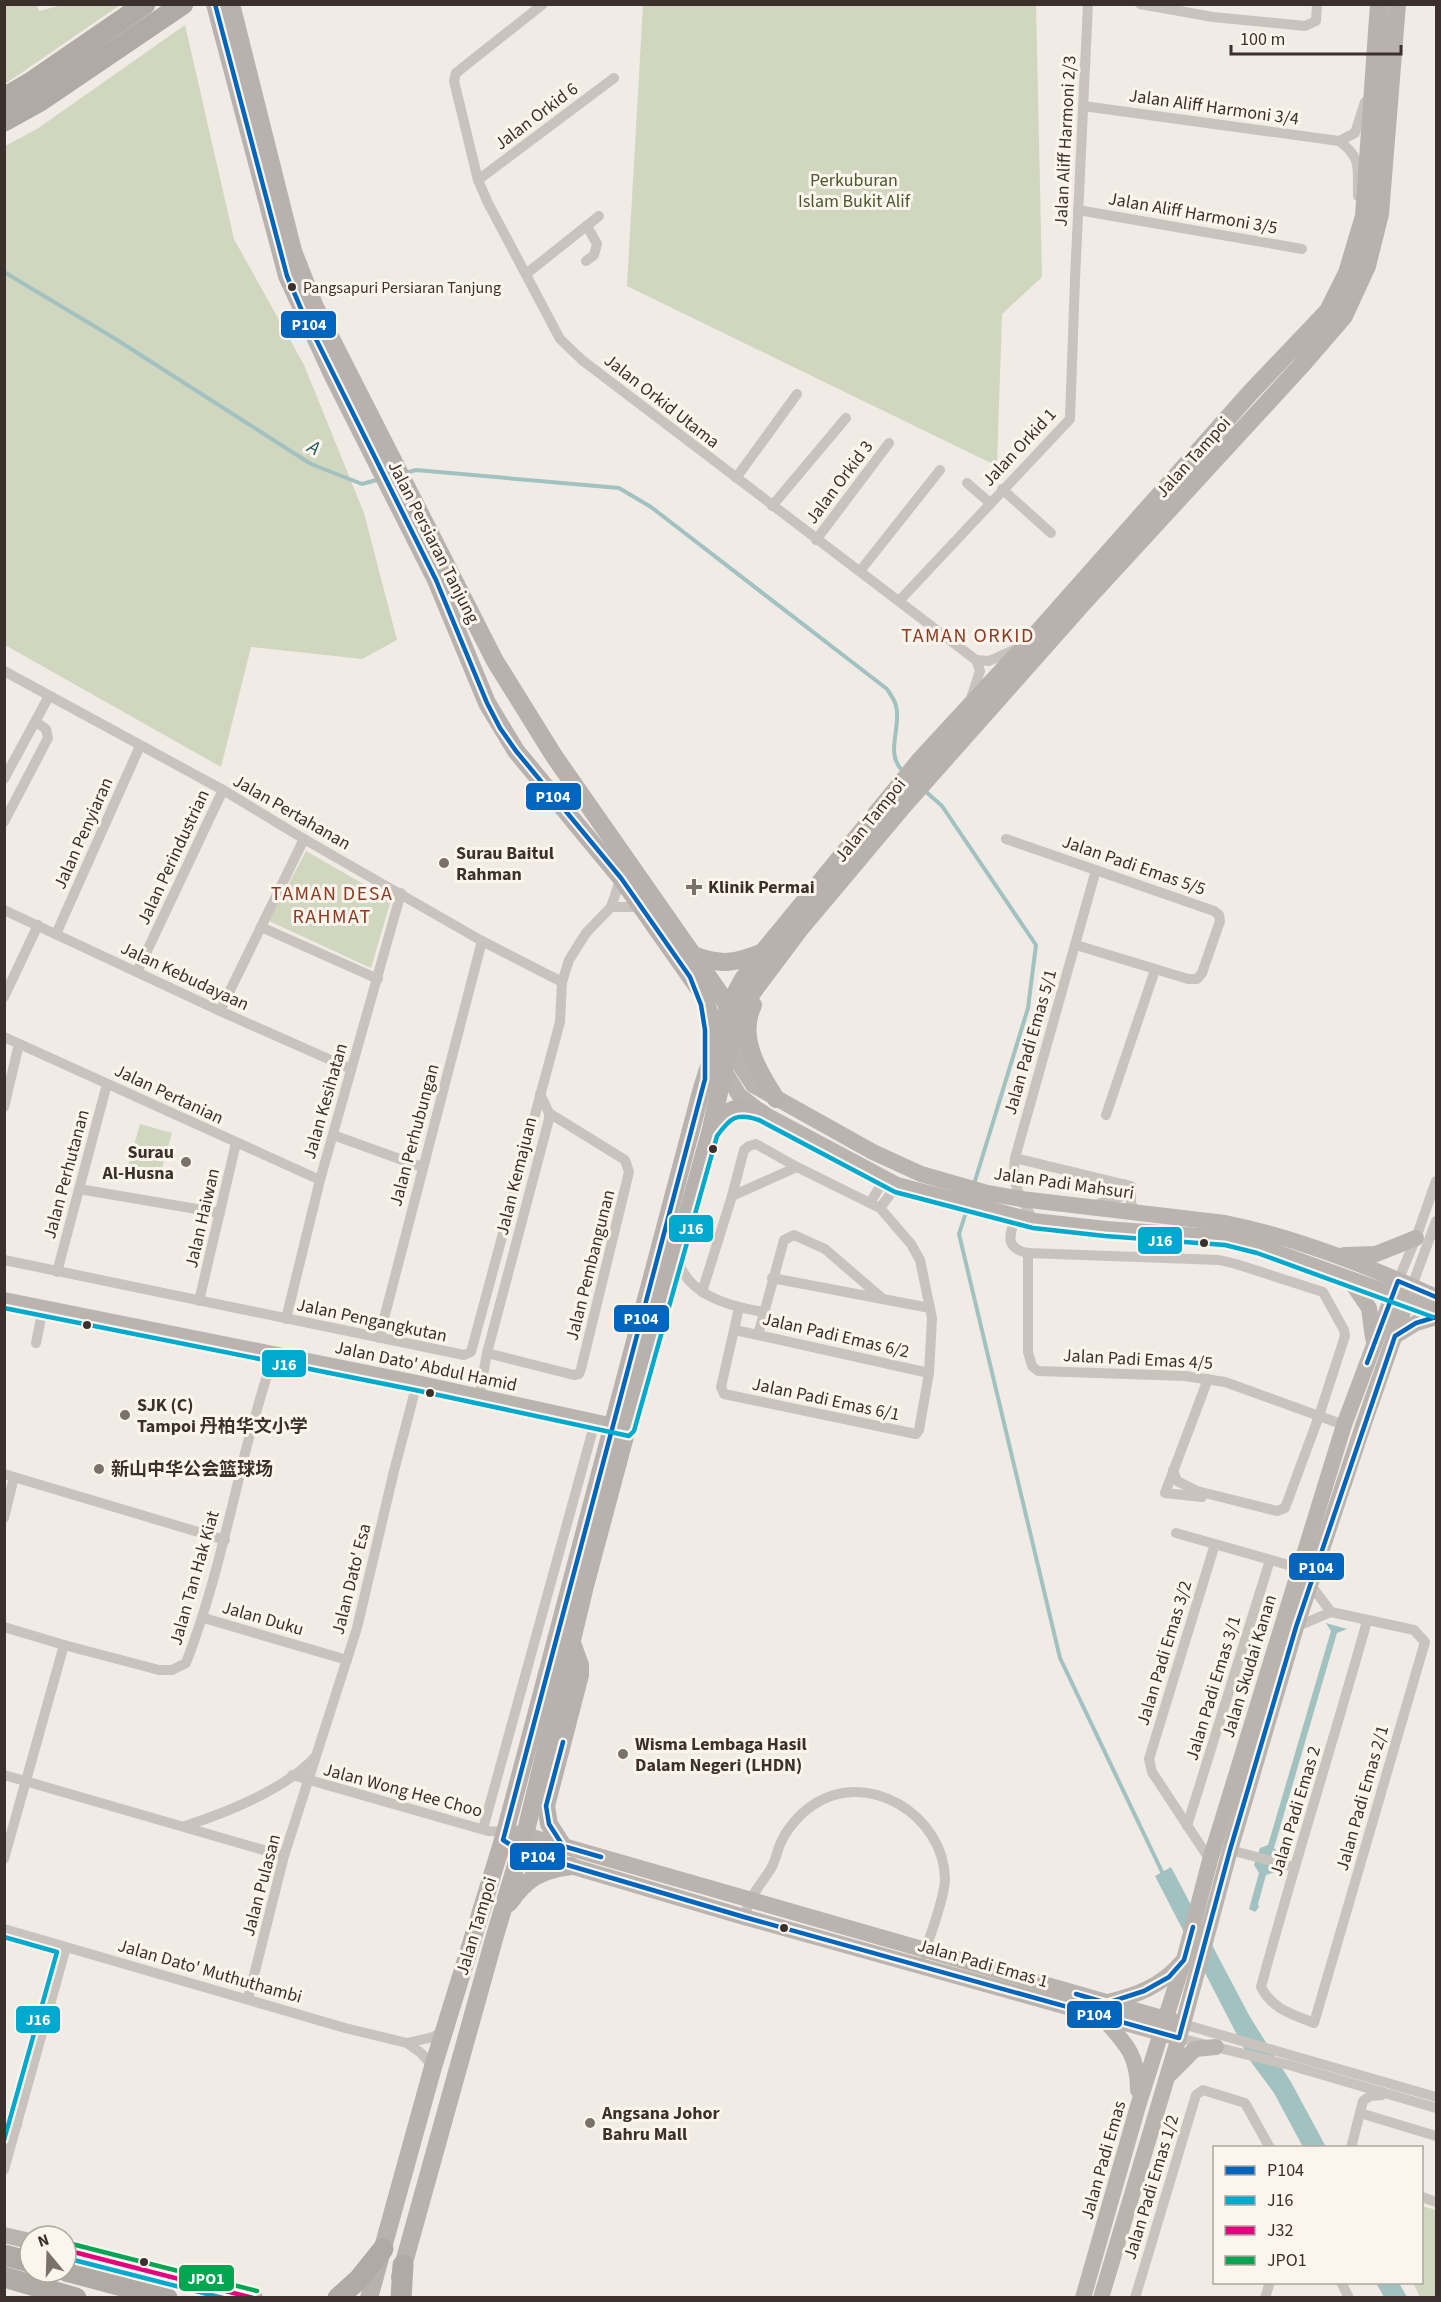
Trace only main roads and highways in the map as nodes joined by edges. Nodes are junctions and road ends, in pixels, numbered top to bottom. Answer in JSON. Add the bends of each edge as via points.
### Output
{"nodes":[{"id":1,"x":146,"y":4,"type":"edge"},
{"id":2,"x":183,"y":4,"type":"edge"},
{"id":3,"x":215,"y":4,"type":"edge"},
{"id":4,"x":231,"y":4,"type":"edge"},
{"id":5,"x":1379,"y":4,"type":"edge"},
{"id":6,"x":1397,"y":4,"type":"edge"},
{"id":7,"x":4,"y":98,"type":"edge"},
{"id":8,"x":4,"y":121,"type":"edge"},
{"id":9,"x":525,"y":711,"type":"junction"},
{"id":10,"x":500,"y":728,"type":"junction"},
{"id":11,"x":897,"y":800,"type":"junction"},
{"id":12,"x":799,"y":930,"type":"junction"},
{"id":13,"x":763,"y":952,"type":"junction"},
{"id":14,"x":693,"y":955,"type":"junction"},
{"id":15,"x":690,"y":977,"type":"junction"},
{"id":16,"x":728,"y":1007,"type":"junction"},
{"id":17,"x":724,"y":1036,"type":"junction"},
{"id":18,"x":724,"y":1070,"type":"joint"},
{"id":19,"x":705,"y":1079,"type":"junction"},
{"id":20,"x":776,"y":1099,"type":"road end"},
{"id":21,"x":762,"y":1113,"type":"road end"},
{"id":22,"x":710,"y":1132,"type":"junction"},
{"id":23,"x":611,"y":1425,"type":"junction"},
{"id":24,"x":572,"y":1642,"type":"junction"},
{"id":25,"x":563,"y":1846,"type":"road end"},
{"id":26,"x":571,"y":1866,"type":"road end"},
{"id":27,"x":501,"y":1915,"type":"junction"},
{"id":28,"x":383,"y":2246,"type":"junction"},
{"id":29,"x":405,"y":2259,"type":"junction"},
{"id":30,"x":78,"y":2274,"type":"edge"},
{"id":31,"x":4,"y":2277,"type":"edge"},
{"id":32,"x":76,"y":2298,"type":"edge"},
{"id":33,"x":167,"y":2298,"type":"edge"},
{"id":34,"x":338,"y":2298,"type":"edge"},
{"id":35,"x":369,"y":2298,"type":"edge"},
{"id":36,"x":393,"y":2298,"type":"edge"},
{"id":37,"x":401,"y":2298,"type":"edge"}],
"edges":[{"from":1,"to":7,"type":"highway"},
{"from":2,"to":8,"type":"highway"},
{"from":3,"to":10,"type":"main road","name":"Jalan Persiaran Tanjung","via":[[287,276],[436,580]]},
{"from":4,"to":9,"type":"main road","name":"Jalan Persiaran Tanjung","via":[[293,251],[315,307],[478,628]]},
{"from":5,"to":11,"type":"main road","name":"Jalan Tampoi","via":[[1364,216],[1347,273],[1328,311],[921,759]]},
{"from":6,"to":11,"type":"main road","name":"Jalan Tampoi","via":[[1380,214],[1367,266],[1344,316],[933,772]]},
{"from":9,"to":10,"type":"main road","via":[[536,745],[533,752],[520,750]]},
{"from":9,"to":14,"type":"main road","name":"Jalan Persiaran Tanjung"},
{"from":10,"to":15,"type":"main road","name":"Jalan Persiaran Tanjung","via":[[621,878]]},
{"from":11,"to":12,"type":"main road","name":"Jalan Tampoi"},
{"from":11,"to":13,"type":"main road","name":"Jalan Tampoi"},
{"from":12,"to":17,"type":"main road","name":"Jalan Tampoi","via":[[752,990]]},
{"from":12,"to":20,"type":"main road","via":[[789,954],[762,989],[748,1020],[757,1070]]},
{"from":13,"to":14,"type":"main road","via":[[724,962]]},
{"from":13,"to":16,"type":"main road","name":"Jalan Tampoi"},
{"from":14,"to":16,"type":"main road","name":"Jalan Persiaran Tanjung"},
{"from":15,"to":17,"type":"main road","name":"Jalan Persiaran Tanjung"},
{"from":15,"to":19,"type":"main road","via":[[705,1030]]},
{"from":16,"to":17,"type":"main road","name":"Jalan Tampoi"},
{"from":17,"to":18,"type":"main road","name":"Jalan Persiaran Tanjung"},
{"from":17,"to":19,"type":"main road","name":"Jalan Tampoi"},
{"from":18,"to":22,"type":"main road","name":"Jalan Tampoi"},
{"from":19,"to":23,"type":"main road","name":"Jalan Tampoi"},
{"from":21,"to":22,"type":"main road","via":[[749,1108],[734,1109],[721,1117]]},
{"from":22,"to":23,"type":"main road","name":"Jalan Tampoi","via":[[676,1249]]},
{"from":23,"to":24,"type":"main road","name":"Jalan Tampoi"},
{"from":23,"to":28,"type":"main road","name":"Jalan Tampoi"},
{"from":24,"to":25,"type":"main road","via":[[580,1675],[546,1806],[549,1824]]},
{"from":24,"to":27,"type":"main road","name":"Jalan Tampoi","via":[[523,1843]]},
{"from":26,"to":27,"type":"main road","via":[[536,1875],[517,1892]]},
{"from":27,"to":29,"type":"main road","name":"Jalan Tampoi"},
{"from":28,"to":34,"type":"highway","via":[[359,2279]]},
{"from":28,"to":35,"type":"main road","name":"Jalan Tampoi"},
{"from":29,"to":36,"type":"main road","name":"Jalan Tampoi"},
{"from":29,"to":37,"type":"highway"},
{"from":30,"to":33,"type":"highway"},
{"from":31,"to":32,"type":"highway"}]}
